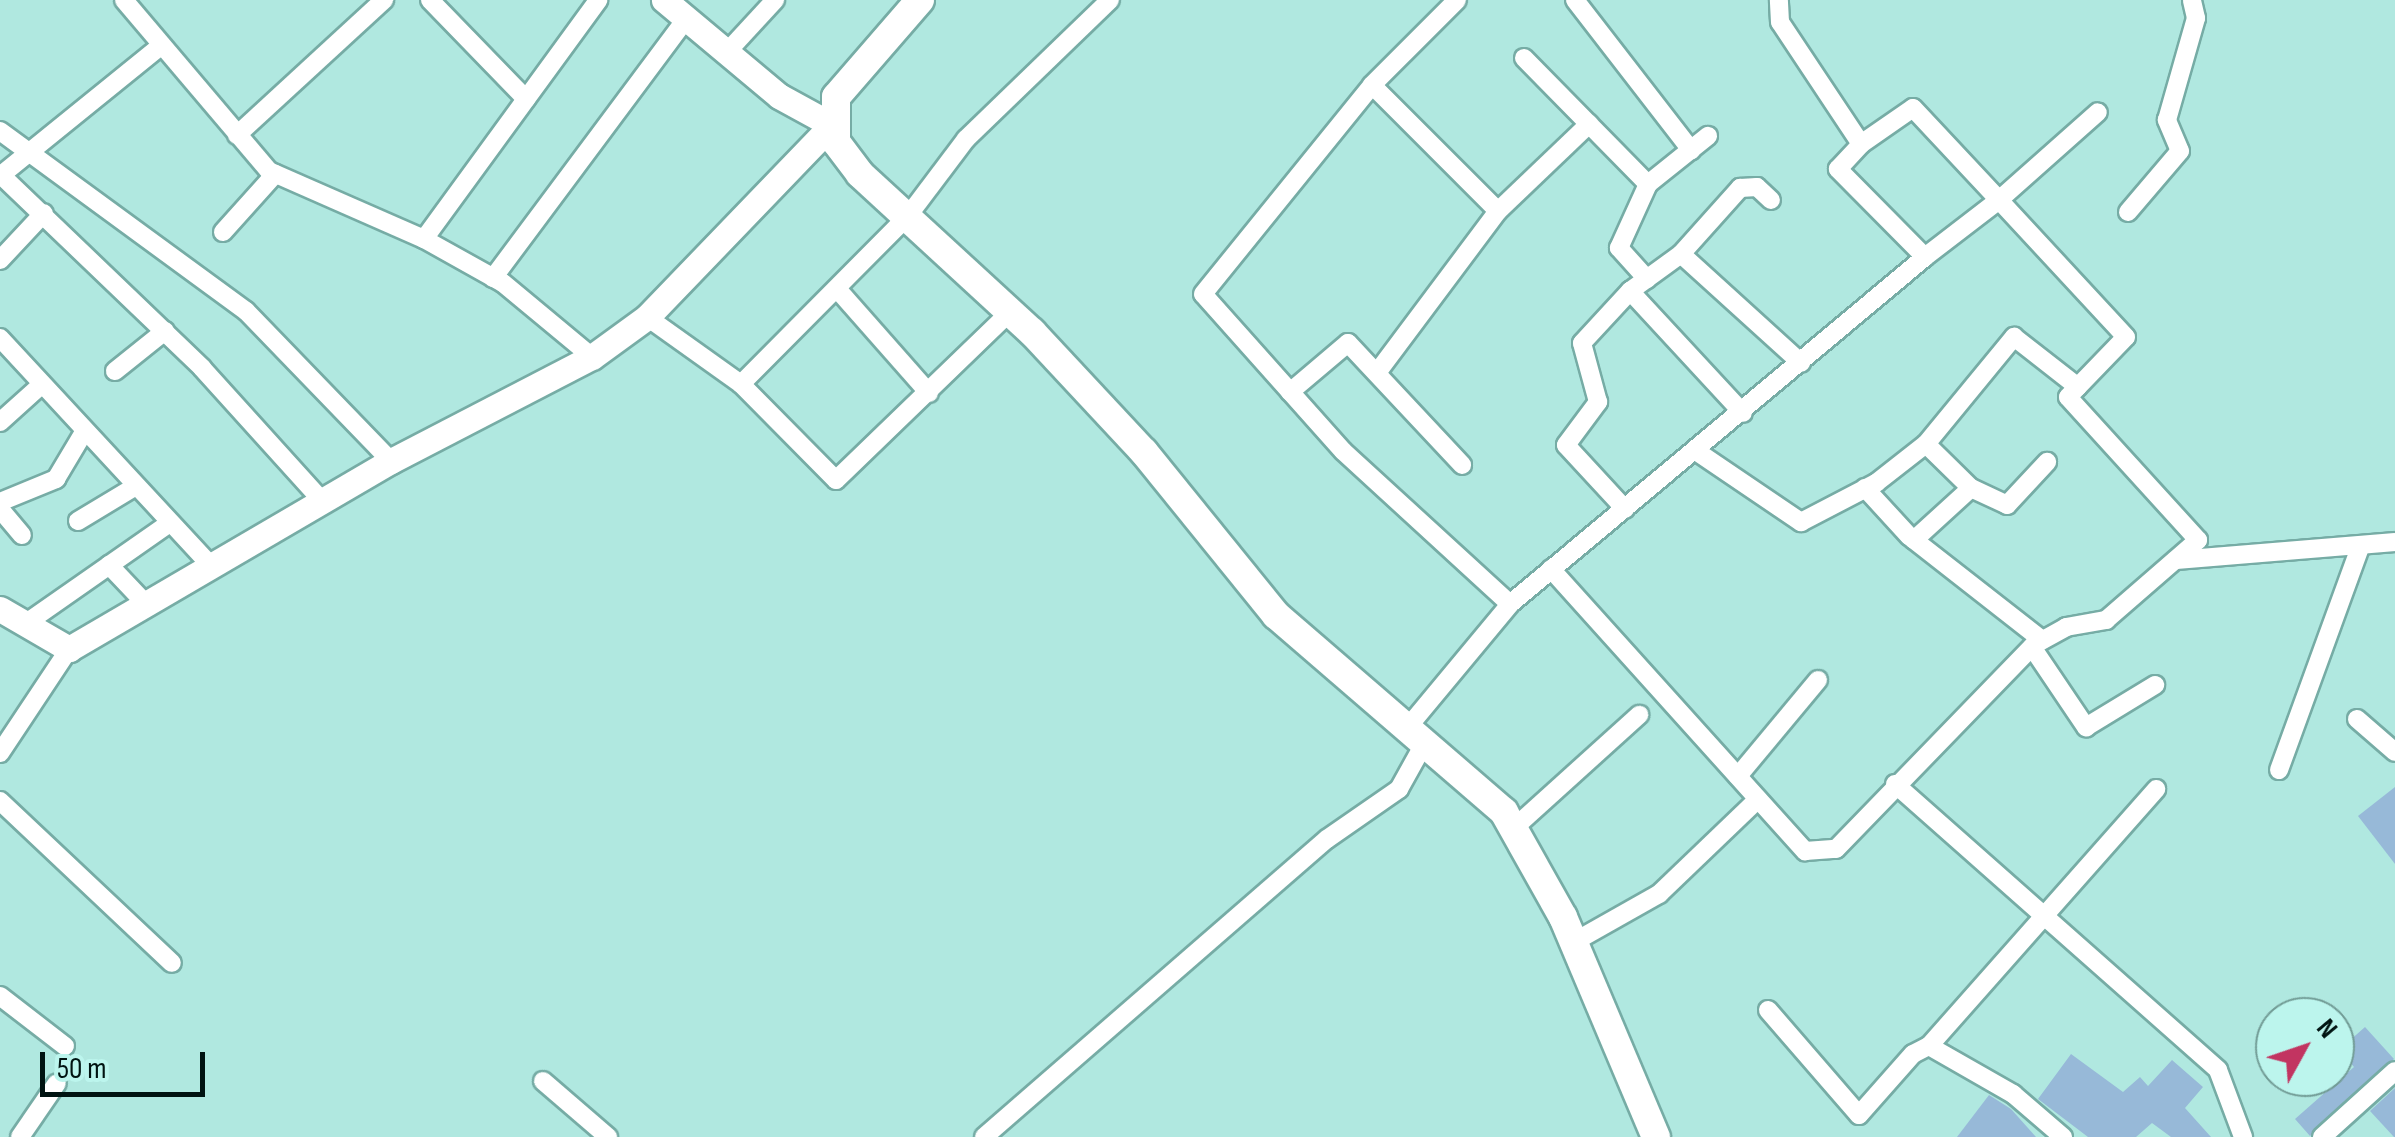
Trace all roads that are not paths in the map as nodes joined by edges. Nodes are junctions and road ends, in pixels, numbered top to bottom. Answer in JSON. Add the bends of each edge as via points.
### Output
{"nodes":[{"id":1,"x":124,"y":0,"type":"edge"},
{"id":2,"x":384,"y":0,"type":"edge"},
{"id":3,"x":430,"y":0,"type":"edge"},
{"id":4,"x":598,"y":0,"type":"edge"},
{"id":5,"x":664,"y":0,"type":"edge"},
{"id":6,"x":775,"y":0,"type":"edge"},
{"id":7,"x":920,"y":0,"type":"edge"},
{"id":8,"x":1110,"y":0,"type":"edge"},
{"id":9,"x":1457,"y":0,"type":"edge"},
{"id":10,"x":1575,"y":0,"type":"edge"},
{"id":11,"x":1778,"y":0,"type":"edge"},
{"id":12,"x":2192,"y":0,"type":"edge"},
{"id":13,"x":686,"y":18,"type":"junction"},
{"id":14,"x":158,"y":48,"type":"junction"},
{"id":15,"x":727,"y":52,"type":"junction"},
{"id":16,"x":1524,"y":58,"type":"dead end"},
{"id":17,"x":1372,"y":85,"type":"junction"},
{"id":18,"x":526,"y":99,"type":"junction"},
{"id":19,"x":2098,"y":112,"type":"dead end"},
{"id":20,"x":1589,"y":124,"type":"junction"},
{"id":21,"x":832,"y":126,"type":"junction"},
{"id":22,"x":0,"y":131,"type":"edge"},
{"id":23,"x":237,"y":135,"type":"junction"},
{"id":24,"x":1708,"y":136,"type":"dead end"},
{"id":25,"x":1861,"y":144,"type":"junction"},
{"id":26,"x":30,"y":149,"type":"junction"},
{"id":27,"x":1691,"y":150,"type":"junction"},
{"id":28,"x":276,"y":174,"type":"junction"},
{"id":29,"x":0,"y":176,"type":"edge"},
{"id":30,"x":1648,"y":184,"type":"junction"},
{"id":31,"x":1771,"y":200,"type":"dead end"},
{"id":32,"x":1999,"y":200,"type":"junction"},
{"id":33,"x":1498,"y":211,"type":"junction"},
{"id":34,"x":2128,"y":212,"type":"dead end"},
{"id":35,"x":44,"y":213,"type":"junction"},
{"id":36,"x":908,"y":216,"type":"junction"},
{"id":37,"x":222,"y":232,"type":"dead end"},
{"id":38,"x":424,"y":240,"type":"junction"},
{"id":39,"x":1681,"y":254,"type":"junction"},
{"id":40,"x":1925,"y":257,"type":"junction"},
{"id":41,"x":0,"y":260,"type":"edge"},
{"id":42,"x":493,"y":278,"type":"junction"},
{"id":43,"x":1647,"y":279,"type":"junction"},
{"id":44,"x":839,"y":291,"type":"junction"},
{"id":45,"x":1630,"y":291,"type":"junction"},
{"id":46,"x":1010,"y":312,"type":"junction"},
{"id":47,"x":647,"y":317,"type":"junction"},
{"id":48,"x":165,"y":331,"type":"junction"},
{"id":49,"x":0,"y":338,"type":"edge"},
{"id":50,"x":592,"y":357,"type":"junction"},
{"id":51,"x":1801,"y":363,"type":"junction"},
{"id":52,"x":1378,"y":370,"type":"junction"},
{"id":53,"x":115,"y":371,"type":"dead end"},
{"id":54,"x":741,"y":384,"type":"junction"},
{"id":55,"x":40,"y":386,"type":"junction"},
{"id":56,"x":2078,"y":387,"type":"junction"},
{"id":57,"x":1290,"y":392,"type":"junction"},
{"id":58,"x":928,"y":394,"type":"junction"},
{"id":59,"x":1743,"y":413,"type":"junction"},
{"id":60,"x":0,"y":422,"type":"edge"},
{"id":61,"x":84,"y":432,"type":"junction"},
{"id":62,"x":1926,"y":444,"type":"junction"},
{"id":63,"x":1696,"y":451,"type":"junction"},
{"id":64,"x":391,"y":461,"type":"junction"},
{"id":65,"x":2047,"y":462,"type":"dead end"},
{"id":66,"x":1462,"y":465,"type":"dead end"},
{"id":67,"x":136,"y":486,"type":"junction"},
{"id":68,"x":1865,"y":488,"type":"junction"},
{"id":69,"x":1971,"y":488,"type":"junction"},
{"id":70,"x":322,"y":501,"type":"junction"},
{"id":71,"x":0,"y":506,"type":"edge"},
{"id":72,"x":1625,"y":509,"type":"junction"},
{"id":73,"x":78,"y":520,"type":"dead end"},
{"id":74,"x":170,"y":523,"type":"junction"},
{"id":75,"x":22,"y":535,"type":"dead end"},
{"id":76,"x":1914,"y":540,"type":"junction"},
{"id":77,"x":2395,"y":542,"type":"edge"},
{"id":78,"x":2361,"y":545,"type":"junction"},
{"id":79,"x":2176,"y":560,"type":"junction"},
{"id":80,"x":209,"y":564,"type":"junction"},
{"id":81,"x":110,"y":565,"type":"junction"},
{"id":82,"x":1551,"y":569,"type":"junction"},
{"id":83,"x":145,"y":603,"type":"junction"},
{"id":84,"x":1510,"y":604,"type":"junction"},
{"id":85,"x":7,"y":615,"type":"edge"},
{"id":86,"x":2037,"y":643,"type":"junction"},
{"id":87,"x":69,"y":649,"type":"junction"},
{"id":88,"x":1818,"y":680,"type":"dead end"},
{"id":89,"x":2154,"y":685,"type":"dead end"},
{"id":90,"x":1638,"y":715,"type":"dead end"},
{"id":91,"x":2357,"y":719,"type":"dead end"},
{"id":92,"x":1416,"y":735,"type":"junction"},
{"id":93,"x":2395,"y":752,"type":"edge"},
{"id":94,"x":0,"y":753,"type":"edge"},
{"id":95,"x":2278,"y":770,"type":"dead end"},
{"id":96,"x":1738,"y":776,"type":"junction"},
{"id":97,"x":1895,"y":784,"type":"junction"},
{"id":98,"x":2156,"y":788,"type":"dead end"},
{"id":99,"x":1758,"y":799,"type":"junction"},
{"id":100,"x":0,"y":800,"type":"edge"},
{"id":101,"x":1514,"y":828,"type":"junction"},
{"id":102,"x":2042,"y":917,"type":"junction"},
{"id":103,"x":1574,"y":942,"type":"junction"},
{"id":104,"x":172,"y":963,"type":"dead end"},
{"id":105,"x":0,"y":996,"type":"edge"},
{"id":106,"x":1768,"y":1010,"type":"dead end"},
{"id":107,"x":65,"y":1046,"type":"dead end"},
{"id":108,"x":1929,"y":1046,"type":"junction"},
{"id":109,"x":2395,"y":1071,"type":"edge"},
{"id":110,"x":543,"y":1081,"type":"dead end"},
{"id":111,"x":57,"y":1083,"type":"dead end"},
{"id":112,"x":2040,"y":1130,"type":"edge"},
{"id":113,"x":20,"y":1137,"type":"edge"},
{"id":114,"x":608,"y":1137,"type":"edge"},
{"id":115,"x":984,"y":1137,"type":"edge"},
{"id":116,"x":1656,"y":1137,"type":"edge"},
{"id":117,"x":2062,"y":1137,"type":"edge"},
{"id":118,"x":2243,"y":1137,"type":"edge"},
{"id":119,"x":2322,"y":1137,"type":"edge"}],
"edges":[{"from":1,"to":14,"type":"street"},
{"from":2,"to":23,"type":"street"},
{"from":3,"to":18,"type":"street"},
{"from":4,"to":18,"type":"street"},
{"from":5,"to":13,"type":"street"},
{"from":6,"to":15,"type":"street"},
{"from":7,"to":21,"type":"main road","via":[[836,96]]},
{"from":8,"to":36,"type":"street","via":[[966,139]]},
{"from":9,"to":17,"type":"street"},
{"from":10,"to":27,"type":"street"},
{"from":11,"to":25,"type":"street","via":[[1780,22]]},
{"from":12,"to":34,"type":"street","via":[[2196,18],[2168,120],[2180,151]]},
{"from":13,"to":15,"type":"street"},
{"from":13,"to":42,"type":"street"},
{"from":14,"to":23,"type":"street"},
{"from":14,"to":26,"type":"street"},
{"from":15,"to":21,"type":"street","via":[[779,96]]},
{"from":16,"to":20,"type":"street"},
{"from":17,"to":33,"type":"street"},
{"from":17,"to":57,"type":"street","via":[[1203,294]]},
{"from":18,"to":38,"type":"street"},
{"from":19,"to":32,"type":"street"},
{"from":20,"to":30,"type":"street"},
{"from":20,"to":33,"type":"street"},
{"from":21,"to":36,"type":"main road","via":[[860,174]]},
{"from":21,"to":47,"type":"street"},
{"from":22,"to":26,"type":"street"},
{"from":23,"to":28,"type":"street"},
{"from":24,"to":27,"type":"street"},
{"from":25,"to":32,"type":"street","via":[[1913,108]]},
{"from":25,"to":40,"type":"street","via":[[1838,169]]},
{"from":26,"to":29,"type":"street"},
{"from":26,"to":64,"type":"street","via":[[246,311]]},
{"from":27,"to":30,"type":"street"},
{"from":28,"to":37,"type":"street"},
{"from":28,"to":38,"type":"street"},
{"from":29,"to":35,"type":"street"},
{"from":30,"to":43,"type":"street","via":[[1619,248]]},
{"from":31,"to":39,"type":"street","via":[[1758,188],[1740,188]]},
{"from":32,"to":40,"type":"street"},
{"from":32,"to":56,"type":"street","via":[[2126,336]]},
{"from":33,"to":52,"type":"street"},
{"from":35,"to":41,"type":"street"},
{"from":35,"to":48,"type":"street"},
{"from":36,"to":44,"type":"street"},
{"from":36,"to":46,"type":"main road"},
{"from":38,"to":42,"type":"street"},
{"from":39,"to":43,"type":"street"},
{"from":39,"to":51,"type":"street"},
{"from":40,"to":51,"type":"street"},
{"from":42,"to":50,"type":"street"},
{"from":43,"to":45,"type":"street"},
{"from":44,"to":54,"type":"street"},
{"from":44,"to":58,"type":"street"},
{"from":45,"to":59,"type":"street"},
{"from":45,"to":72,"type":"street","via":[[1582,343],[1598,402],[1566,445]]},
{"from":46,"to":58,"type":"street"},
{"from":46,"to":92,"type":"main road","via":[[1144,452],[1276,614]]},
{"from":47,"to":50,"type":"street"},
{"from":47,"to":54,"type":"street"},
{"from":48,"to":53,"type":"street"},
{"from":48,"to":70,"type":"street"},
{"from":49,"to":55,"type":"street"},
{"from":50,"to":64,"type":"street"},
{"from":51,"to":59,"type":"street"},
{"from":52,"to":57,"type":"street","via":[[1348,343]]},
{"from":52,"to":66,"type":"street"},
{"from":54,"to":58,"type":"street","via":[[836,480]]},
{"from":55,"to":60,"type":"street"},
{"from":55,"to":61,"type":"street"},
{"from":56,"to":62,"type":"street","via":[[2014,337]]},
{"from":56,"to":79,"type":"street","via":[[2068,396],[2198,540]]},
{"from":57,"to":84,"type":"street","via":[[1342,451]]},
{"from":59,"to":63,"type":"street"},
{"from":61,"to":67,"type":"street"},
{"from":61,"to":71,"type":"street","via":[[56,478]]},
{"from":62,"to":68,"type":"street"},
{"from":62,"to":69,"type":"street"},
{"from":63,"to":68,"type":"street","via":[[1802,522]]},
{"from":63,"to":72,"type":"street"},
{"from":64,"to":70,"type":"street"},
{"from":65,"to":69,"type":"street","via":[[2006,505]]},
{"from":67,"to":73,"type":"street"},
{"from":67,"to":74,"type":"street"},
{"from":68,"to":76,"type":"street"},
{"from":69,"to":76,"type":"street"},
{"from":70,"to":80,"type":"street"},
{"from":71,"to":75,"type":"street"},
{"from":72,"to":82,"type":"street"},
{"from":74,"to":80,"type":"street"},
{"from":74,"to":81,"type":"street"},
{"from":76,"to":86,"type":"street"},
{"from":77,"to":78,"type":"street"},
{"from":78,"to":79,"type":"street"},
{"from":78,"to":95,"type":"street"},
{"from":79,"to":86,"type":"street","via":[[2106,620],[2066,627]]},
{"from":80,"to":83,"type":"street"},
{"from":81,"to":83,"type":"street"},
{"from":81,"to":85,"type":"street"},
{"from":82,"to":84,"type":"street"},
{"from":82,"to":96,"type":"street"},
{"from":83,"to":87,"type":"street"},
{"from":84,"to":92,"type":"street"},
{"from":85,"to":87,"type":"street"},
{"from":86,"to":89,"type":"street","via":[[2086,726]]},
{"from":86,"to":97,"type":"street"},
{"from":87,"to":94,"type":"street"},
{"from":88,"to":96,"type":"street"},
{"from":90,"to":101,"type":"street"},
{"from":91,"to":93,"type":"street"},
{"from":92,"to":101,"type":"main road"},
{"from":92,"to":115,"type":"street","via":[[1399,789],[1327,839]]},
{"from":96,"to":99,"type":"street"},
{"from":97,"to":99,"type":"street","via":[[1836,849],[1805,851]]},
{"from":97,"to":102,"type":"street"},
{"from":98,"to":102,"type":"street"},
{"from":99,"to":103,"type":"street","via":[[1659,894]]},
{"from":100,"to":104,"type":"street"},
{"from":101,"to":103,"type":"main road"},
{"from":102,"to":108,"type":"street"},
{"from":102,"to":118,"type":"street","via":[[2218,1070]]},
{"from":103,"to":116,"type":"main road"},
{"from":105,"to":107,"type":"street"},
{"from":106,"to":108,"type":"street","via":[[1859,1115],[1913,1054]]},
{"from":108,"to":112,"type":"street","via":[[2013,1094]]},
{"from":109,"to":119,"type":"street"},
{"from":110,"to":114,"type":"street"},
{"from":111,"to":113,"type":"street"},
{"from":112,"to":117,"type":"street"}]}
